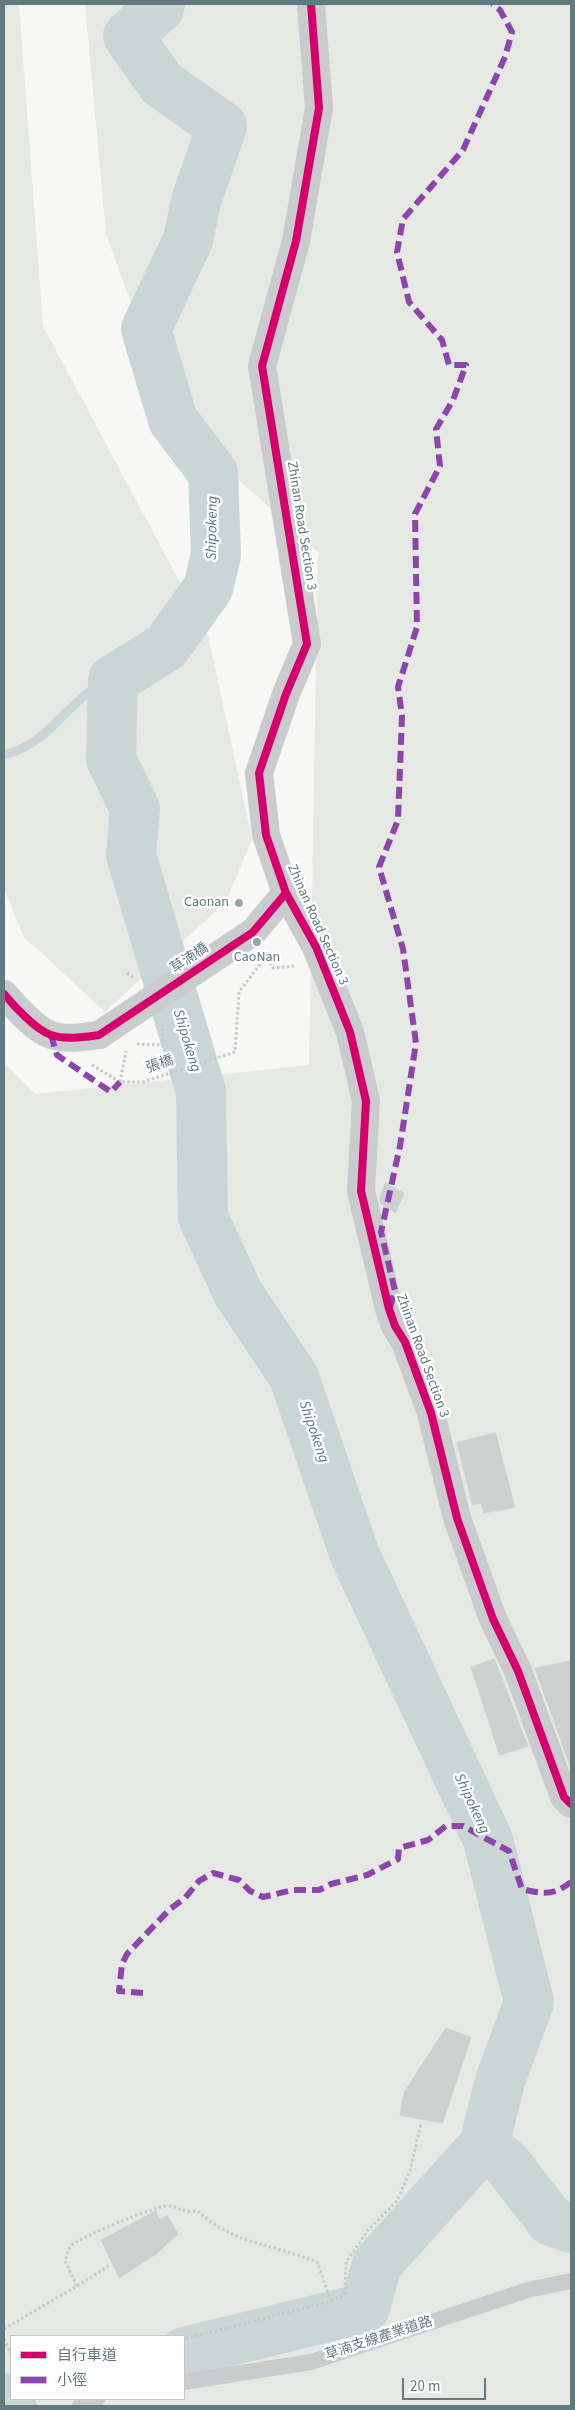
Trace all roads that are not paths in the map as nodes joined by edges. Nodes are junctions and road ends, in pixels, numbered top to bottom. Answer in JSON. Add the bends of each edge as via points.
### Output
{"nodes":[{"id":1,"x":311,"y":4,"type":"edge"},
{"id":2,"x":286,"y":893,"type":"junction"},
{"id":3,"x":4,"y":994,"type":"edge"},
{"id":4,"x":571,"y":1804,"type":"edge"},
{"id":5,"x":571,"y":2281,"type":"edge"},
{"id":6,"x":185,"y":2382,"type":"edge"},
{"id":7,"x":95,"y":2400,"type":"edge"},
{"id":8,"x":80,"y":2406,"type":"edge"}],
"edges":[{"from":1,"to":2,"type":"street","name":"Zhinan Road Section 3","via":[[319,108],[296,242],[262,366],[307,644],[259,773],[266,835]]},
{"from":2,"to":3,"type":"street","name":"草湳橋","bridge":true,"via":[[252,932],[98,1035],[75,1038],[51,1035],[18,1012]]},
{"from":2,"to":4,"type":"street","name":"Zhinan Road Section 3","via":[[316,947],[350,1032],[366,1101],[361,1191],[389,1309],[431,1413],[457,1518],[493,1619],[518,1671],[564,1796]]},
{"from":5,"to":6,"type":"lane","name":"草湳支線產業道路","via":[[528,2290],[311,2362]]},
{"from":7,"to":8,"type":"lane"}]}
